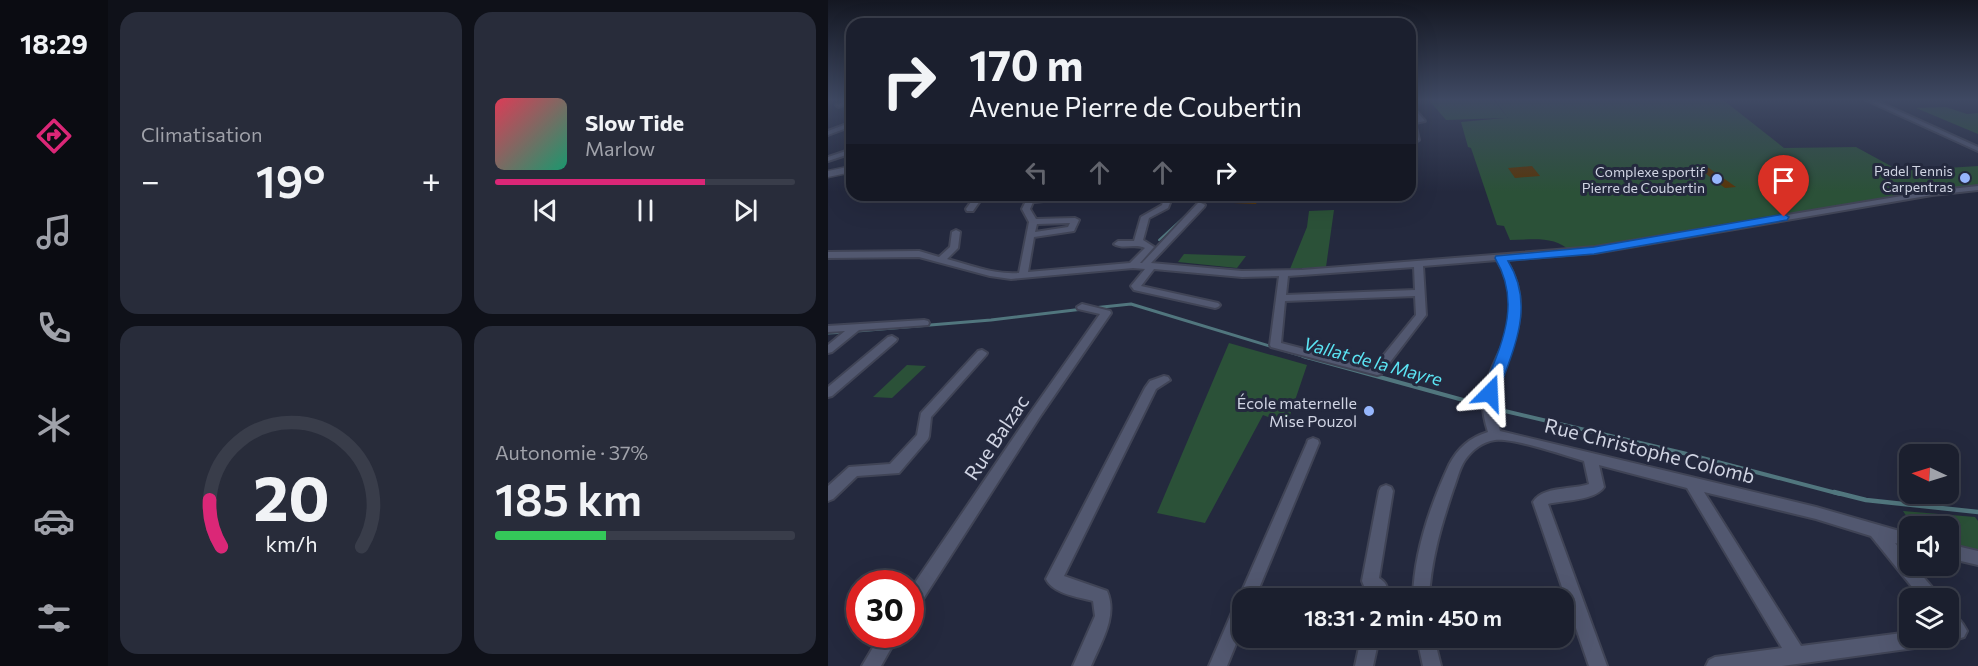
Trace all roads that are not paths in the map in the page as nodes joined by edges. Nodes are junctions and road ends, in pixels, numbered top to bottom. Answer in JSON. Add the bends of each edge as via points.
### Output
{"nodes":[{"id":1,"x":1936,"y":130,"type":"edge"},
{"id":2,"x":1978,"y":149,"type":"edge"},
{"id":3,"x":846,"y":153,"type":"edge"},
{"id":4,"x":828,"y":159,"type":"edge"},
{"id":5,"x":846,"y":170,"type":"edge"},
{"id":6,"x":828,"y":174,"type":"edge"},
{"id":7,"x":1978,"y":188,"type":"edge"},
{"id":8,"x":976,"y":201,"type":"edge"},
{"id":9,"x":1030,"y":201,"type":"edge"},
{"id":10,"x":1167,"y":201,"type":"edge"},
{"id":11,"x":1201,"y":205,"type":"dead end"},
{"id":12,"x":970,"y":209,"type":"dead end"},
{"id":13,"x":1033,"y":222,"type":"junction"},
{"id":14,"x":956,"y":232,"type":"dead end"},
{"id":15,"x":1032,"y":236,"type":"junction"},
{"id":16,"x":1140,"y":243,"type":"junction"},
{"id":17,"x":1118,"y":244,"type":"dead end"},
{"id":18,"x":828,"y":255,"type":"edge"},
{"id":19,"x":1500,"y":258,"type":"junction"},
{"id":20,"x":942,"y":259,"type":"junction"},
{"id":21,"x":1418,"y":264,"type":"junction"},
{"id":22,"x":1133,"y":265,"type":"junction"},
{"id":23,"x":1148,"y":266,"type":"junction"},
{"id":24,"x":1284,"y":273,"type":"junction"},
{"id":25,"x":1023,"y":276,"type":"junction"},
{"id":26,"x":1421,"y":293,"type":"junction"},
{"id":27,"x":1281,"y":298,"type":"junction"},
{"id":28,"x":1215,"y":305,"type":"dead end"},
{"id":29,"x":1082,"y":307,"type":"dead end"},
{"id":30,"x":924,"y":323,"type":"dead end"},
{"id":31,"x":858,"y":327,"type":"junction"},
{"id":32,"x":828,"y":329,"type":"edge"},
{"id":33,"x":892,"y":339,"type":"dead end"},
{"id":34,"x":828,"y":350,"type":"edge"},
{"id":35,"x":982,"y":353,"type":"dead end"},
{"id":36,"x":1164,"y":381,"type":"dead end"},
{"id":37,"x":828,"y":393,"type":"edge"},
{"id":38,"x":1495,"y":435,"type":"junction"},
{"id":39,"x":1313,"y":443,"type":"dead end"},
{"id":40,"x":1590,"y":457,"type":"junction"},
{"id":41,"x":1691,"y":483,"type":"junction"},
{"id":42,"x":1386,"y":491,"type":"dead end"},
{"id":43,"x":828,"y":495,"type":"edge"},
{"id":44,"x":1875,"y":530,"type":"junction"},
{"id":45,"x":1899,"y":538,"type":"edge"},
{"id":46,"x":1959,"y":553,"type":"edge"},
{"id":47,"x":1978,"y":558,"type":"edge"},
{"id":48,"x":924,"y":584,"type":"edge"},
{"id":49,"x":1251,"y":588,"type":"edge"},
{"id":50,"x":1380,"y":588,"type":"edge"},
{"id":51,"x":1421,"y":588,"type":"edge"},
{"id":52,"x":1923,"y":588,"type":"edge"},
{"id":53,"x":1232,"y":633,"type":"edge"},
{"id":54,"x":1899,"y":642,"type":"edge"},
{"id":55,"x":882,"y":648,"type":"edge"},
{"id":56,"x":1368,"y":648,"type":"edge"},
{"id":57,"x":1428,"y":648,"type":"edge"},
{"id":58,"x":1796,"y":655,"type":"junction"},
{"id":59,"x":871,"y":666,"type":"edge"},
{"id":60,"x":1082,"y":666,"type":"edge"},
{"id":61,"x":1218,"y":666,"type":"edge"},
{"id":62,"x":1364,"y":666,"type":"edge"},
{"id":63,"x":1432,"y":666,"type":"edge"},
{"id":64,"x":1598,"y":666,"type":"edge"},
{"id":65,"x":1715,"y":666,"type":"edge"}],
"edges":[{"from":1,"to":2,"type":"street"},
{"from":3,"to":4,"type":"street"},
{"from":5,"to":6,"type":"main road"},
{"from":7,"to":19,"type":"street","via":[[1920,194],[1594,250]]},
{"from":8,"to":12,"type":"street"},
{"from":9,"to":13,"type":"street","via":[[1026,212]]},
{"from":10,"to":16,"type":"street","via":[[1145,217]]},
{"from":11,"to":23,"type":"street"},
{"from":13,"to":15,"type":"street"},
{"from":13,"to":15,"type":"street","via":[[1075,220],[1071,229]]},
{"from":14,"to":20,"type":"street","via":[[954,248]]},
{"from":15,"to":25,"type":"street"},
{"from":16,"to":17,"type":"street"},
{"from":16,"to":22,"type":"street","via":[[1149,248]]},
{"from":18,"to":20,"type":"street","via":[[919,254]]},
{"from":19,"to":21,"type":"street"},
{"from":19,"to":38,"type":"street","via":[[1510,274],[1516,314],[1513,334],[1490,393]]},
{"from":20,"to":25,"type":"street","via":[[990,273]]},
{"from":21,"to":24,"type":"street"},
{"from":21,"to":26,"type":"street"},
{"from":22,"to":23,"type":"street"},
{"from":22,"to":25,"type":"street"},
{"from":23,"to":24,"type":"street","via":[[1242,274]]},
{"from":23,"to":28,"type":"street","via":[[1137,288]]},
{"from":24,"to":27,"type":"street"},
{"from":26,"to":27,"type":"street"},
{"from":26,"to":27,"type":"street","via":[[1421,315],[1377,371],[1275,345]]},
{"from":29,"to":48,"type":"street","name":"Rue Balzac","via":[[1106,313]]},
{"from":30,"to":31,"type":"street"},
{"from":31,"to":32,"type":"street"},
{"from":31,"to":34,"type":"street"},
{"from":33,"to":37,"type":"street"},
{"from":35,"to":43,"type":"street","via":[[925,416],[923,436],[894,469],[854,471]]},
{"from":36,"to":60,"type":"street","via":[[1150,388],[1054,579],[1101,596],[1103,616]]},
{"from":38,"to":40,"type":"street","name":"Rue Christophe Colomb"},
{"from":38,"to":51,"type":"street","via":[[1479,440],[1460,456],[1425,550]]},
{"from":39,"to":49,"type":"street"},
{"from":40,"to":41,"type":"street","name":"Rue Christophe Colomb"},
{"from":40,"to":64,"type":"street","via":[[1597,487],[1540,502]]},
{"from":41,"to":44,"type":"street","name":"Rue Christophe Colomb"},
{"from":41,"to":58,"type":"street"},
{"from":42,"to":50,"type":"street","via":[[1370,581]]},
{"from":44,"to":45,"type":"street","name":"Rue Christophe Colomb"},
{"from":44,"to":52,"type":"street"},
{"from":46,"to":47,"type":"street"},
{"from":53,"to":61,"type":"street"},
{"from":54,"to":58,"type":"street"},
{"from":55,"to":59,"type":"street"},
{"from":56,"to":62,"type":"street"},
{"from":57,"to":63,"type":"street"},
{"from":58,"to":65,"type":"street"}]}
